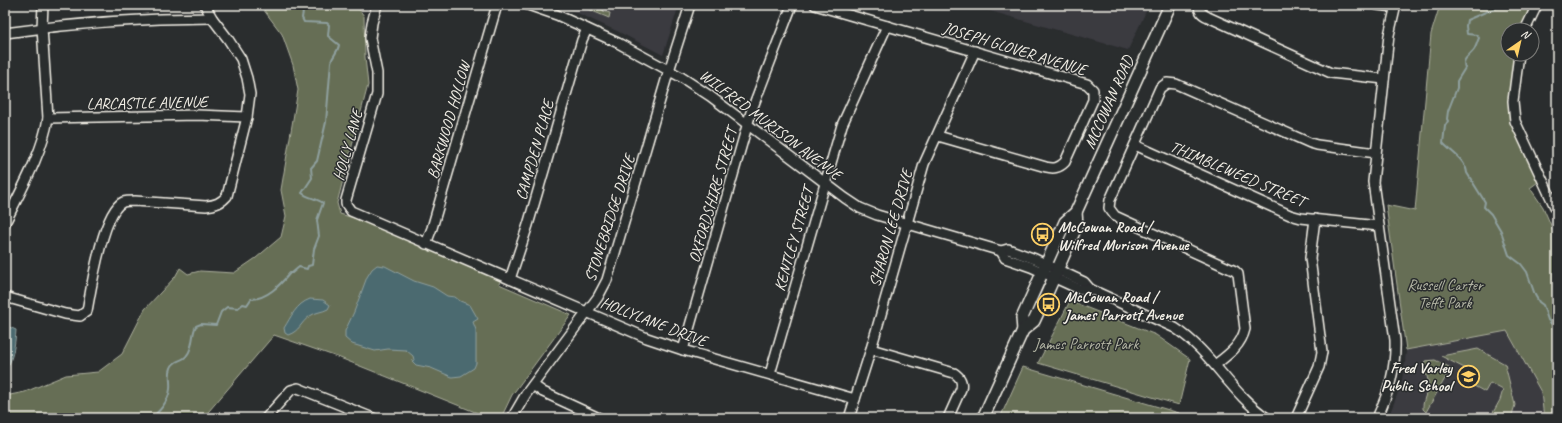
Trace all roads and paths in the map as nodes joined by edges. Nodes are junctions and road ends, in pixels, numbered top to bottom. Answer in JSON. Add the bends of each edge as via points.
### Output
{"nodes":[{"id":1,"x":42,"y":5,"type":"edge"},
{"id":2,"x":205,"y":5,"type":"edge"},
{"id":3,"x":377,"y":5,"type":"edge"},
{"id":4,"x":497,"y":5,"type":"edge"},
{"id":5,"x":528,"y":5,"type":"edge"},
{"id":6,"x":690,"y":5,"type":"edge"},
{"id":7,"x":792,"y":5,"type":"edge"},
{"id":8,"x":815,"y":5,"type":"edge"},
{"id":9,"x":1170,"y":5,"type":"edge"},
{"id":10,"x":1199,"y":5,"type":"edge"},
{"id":11,"x":1377,"y":5,"type":"edge"},
{"id":12,"x":1537,"y":5,"type":"edge"},
{"id":13,"x":1396,"y":6,"type":"edge"},
{"id":14,"x":212,"y":18,"type":"junction"},
{"id":15,"x":1529,"y":22,"type":"edge"},
{"id":16,"x":887,"y":26,"type":"junction"},
{"id":17,"x":42,"y":28,"type":"junction"},
{"id":18,"x":587,"y":29,"type":"junction"},
{"id":19,"x":5,"y":33,"type":"edge"},
{"id":20,"x":975,"y":51,"type":"junction"},
{"id":21,"x":1518,"y":62,"type":"edge"},
{"id":22,"x":670,"y":70,"type":"junction"},
{"id":23,"x":1384,"y":79,"type":"junction"},
{"id":24,"x":247,"y":117,"type":"junction"},
{"id":25,"x":48,"y":118,"type":"junction"},
{"id":26,"x":748,"y":125,"type":"junction"},
{"id":27,"x":938,"y":136,"type":"junction"},
{"id":28,"x":1135,"y":145,"type":"junction"},
{"id":29,"x":1376,"y":153,"type":"junction"},
{"id":30,"x":825,"y":183,"type":"junction"},
{"id":31,"x":1076,"y":212,"type":"junction"},
{"id":32,"x":1557,"y":212,"type":"edge"},
{"id":33,"x":1315,"y":219,"type":"junction"},
{"id":34,"x":5,"y":223,"type":"edge"},
{"id":35,"x":907,"y":224,"type":"junction"},
{"id":36,"x":1379,"y":226,"type":"junction"},
{"id":37,"x":426,"y":244,"type":"junction"},
{"id":38,"x":1044,"y":268,"type":"junction"},
{"id":39,"x":1056,"y":273,"type":"junction"},
{"id":40,"x":510,"y":279,"type":"junction"},
{"id":41,"x":5,"y":297,"type":"edge"},
{"id":42,"x":587,"y":311,"type":"junction"},
{"id":43,"x":1023,"y":330,"type":"junction"},
{"id":44,"x":871,"y":349,"type":"junction"},
{"id":45,"x":683,"y":350,"type":"junction"},
{"id":46,"x":1215,"y":365,"type":"junction"},
{"id":47,"x":770,"y":374,"type":"junction"},
{"id":48,"x":533,"y":385,"type":"junction"},
{"id":49,"x":855,"y":399,"type":"junction"},
{"id":50,"x":266,"y":418,"type":"edge"},
{"id":51,"x":373,"y":418,"type":"edge"},
{"id":52,"x":512,"y":418,"type":"edge"},
{"id":53,"x":599,"y":418,"type":"edge"},
{"id":54,"x":849,"y":418,"type":"edge"},
{"id":55,"x":948,"y":418,"type":"edge"},
{"id":56,"x":983,"y":418,"type":"edge"},
{"id":57,"x":1267,"y":418,"type":"edge"},
{"id":58,"x":1296,"y":418,"type":"edge"},
{"id":59,"x":1377,"y":418,"type":"edge"}],
"edges":[{"from":1,"to":17,"type":"street"},
{"from":2,"to":14,"type":"street"},
{"from":3,"to":37,"type":"street","name":"HOLLY LANE","via":[[370,38],[377,73],[377,94],[346,204],[355,214]]},
{"from":4,"to":37,"type":"street","name":"BARKWOOD HOLLOW"},
{"from":5,"to":18,"type":"street","name":"WILFRED MURISON AVENUE"},
{"from":6,"to":22,"type":"street","name":"STONEBRIDGE DRIVE"},
{"from":7,"to":26,"type":"street","name":"OXFORDSHIRE STREET","via":[[759,88]]},
{"from":8,"to":16,"type":"street","name":"JOSEPH GLOVER AVENUE"},
{"from":9,"to":31,"type":"main road","name":"MCCOWAN ROAD"},
{"from":10,"to":23,"type":"street","via":[[1202,14],[1331,73]]},
{"from":11,"to":13,"type":"street"},
{"from":12,"to":15,"type":"street"},
{"from":13,"to":23,"type":"street","via":[[1389,31]]},
{"from":14,"to":17,"type":"street","via":[[139,19]]},
{"from":14,"to":24,"type":"street","via":[[241,59],[250,94]]},
{"from":16,"to":20,"type":"street","name":"JOSEPH GLOVER AVENUE"},
{"from":16,"to":30,"type":"street","name":"KENTLEY STREET","via":[[842,125]]},
{"from":17,"to":19,"type":"street"},
{"from":17,"to":25,"type":"street"},
{"from":18,"to":22,"type":"street","name":"WILFRED MURISON AVENUE"},
{"from":18,"to":40,"type":"street","name":"CAMPDEN PLACE"},
{"from":20,"to":27,"type":"street","name":"SHARON LEE DRIVE"},
{"from":20,"to":27,"type":"street","name":"JOSEPH GLOVER AVENUE","via":[[1086,84],[1093,90],[1093,100],[1065,162],[1056,168]]},
{"from":21,"to":32,"type":"street","via":[[1513,101],[1515,121]]},
{"from":22,"to":26,"type":"street","name":"WILFRED MURISON AVENUE","via":[[692,83]]},
{"from":22,"to":42,"type":"street","name":"STONEBRIDGE DRIVE","via":[[609,276],[602,291]]},
{"from":23,"to":29,"type":"street"},
{"from":24,"to":25,"type":"street","name":"LARCASTLE AVENUE","via":[[198,115]]},
{"from":24,"to":41,"type":"street","via":[[227,196],[222,202],[206,206],[124,202],[111,214],[104,232],[87,311],[80,316],[65,314]]},
{"from":25,"to":34,"type":"street","via":[[37,155]]},
{"from":26,"to":30,"type":"street","name":"WILFRED MURISON AVENUE"},
{"from":26,"to":45,"type":"street","name":"OXFORDSHIRE STREET"},
{"from":27,"to":35,"type":"street","name":"SHARON LEE DRIVE","via":[[924,164]]},
{"from":28,"to":29,"type":"street","via":[[1160,88],[1167,82],[1172,82],[1317,146]]},
{"from":28,"to":33,"type":"street","name":"THIMBLEWEED STREET","via":[[1290,215]]},
{"from":28,"to":46,"type":"street","via":[[1110,200],[1109,208],[1112,213],[1238,274],[1244,333],[1239,345]]},
{"from":29,"to":36,"type":"street","via":[[1373,182]]},
{"from":30,"to":35,"type":"street","name":"WILFRED MURISON AVENUE","via":[[868,212]]},
{"from":30,"to":47,"type":"street","name":"KENTLEY STREET"},
{"from":31,"to":38,"type":"main road","name":"MCCOWAN ROAD","via":[[1065,222]]},
{"from":31,"to":39,"type":"main road","name":"MCCOWAN ROAD","via":[[1077,225]]},
{"from":33,"to":36,"type":"street","name":"THIMBLEWEED STREET"},
{"from":33,"to":58,"type":"street","via":[[1310,258],[1322,352],[1320,367]]},
{"from":35,"to":38,"type":"street","name":"WILFRED MURISON AVENUE","via":[[1001,251],[1008,249]]},
{"from":35,"to":44,"type":"street","name":"SHARON LEE DRIVE"},
{"from":36,"to":59,"type":"street","via":[[1395,355],[1390,388]]},
{"from":37,"to":40,"type":"street","name":"HOLLYLANE DRIVE"},
{"from":38,"to":39,"type":"street","name":"WILFRED MURISON AVENUE"},
{"from":38,"to":43,"type":"main road","name":"MCCOWAN ROAD","via":[[1022,318]]},
{"from":39,"to":43,"type":"main road","name":"MCCOWAN ROAD","via":[[1034,321]]},
{"from":39,"to":46,"type":"street","name":"WILFRED MURISON AVENUE","via":[[1079,289],[1090,288],[1175,328]]},
{"from":40,"to":42,"type":"street","name":"HOLLYLANE DRIVE"},
{"from":42,"to":45,"type":"street","name":"HOLLYLANE DRIVE","via":[[647,338]]},
{"from":42,"to":48,"type":"street","name":"STONEBRIDGE DRIVE"},
{"from":43,"to":56,"type":"main road","name":"MCCOWAN ROAD"},
{"from":44,"to":49,"type":"street","name":"SHARON LEE DRIVE"},
{"from":44,"to":55,"type":"street","via":[[958,376],[962,388]]},
{"from":45,"to":47,"type":"street","name":"HOLLYLANE DRIVE"},
{"from":46,"to":57,"type":"street","name":"WILFRED MURISON AVENUE","via":[[1249,404]]},
{"from":47,"to":49,"type":"street","name":"HOLLYLANE DRIVE"},
{"from":48,"to":52,"type":"street","name":"STONEBRIDGE DRIVE"},
{"from":48,"to":53,"type":"street"},
{"from":49,"to":54,"type":"street","name":"SHARON LEE DRIVE"},
{"from":50,"to":51,"type":"street","via":[[291,390],[298,388]]}]}
